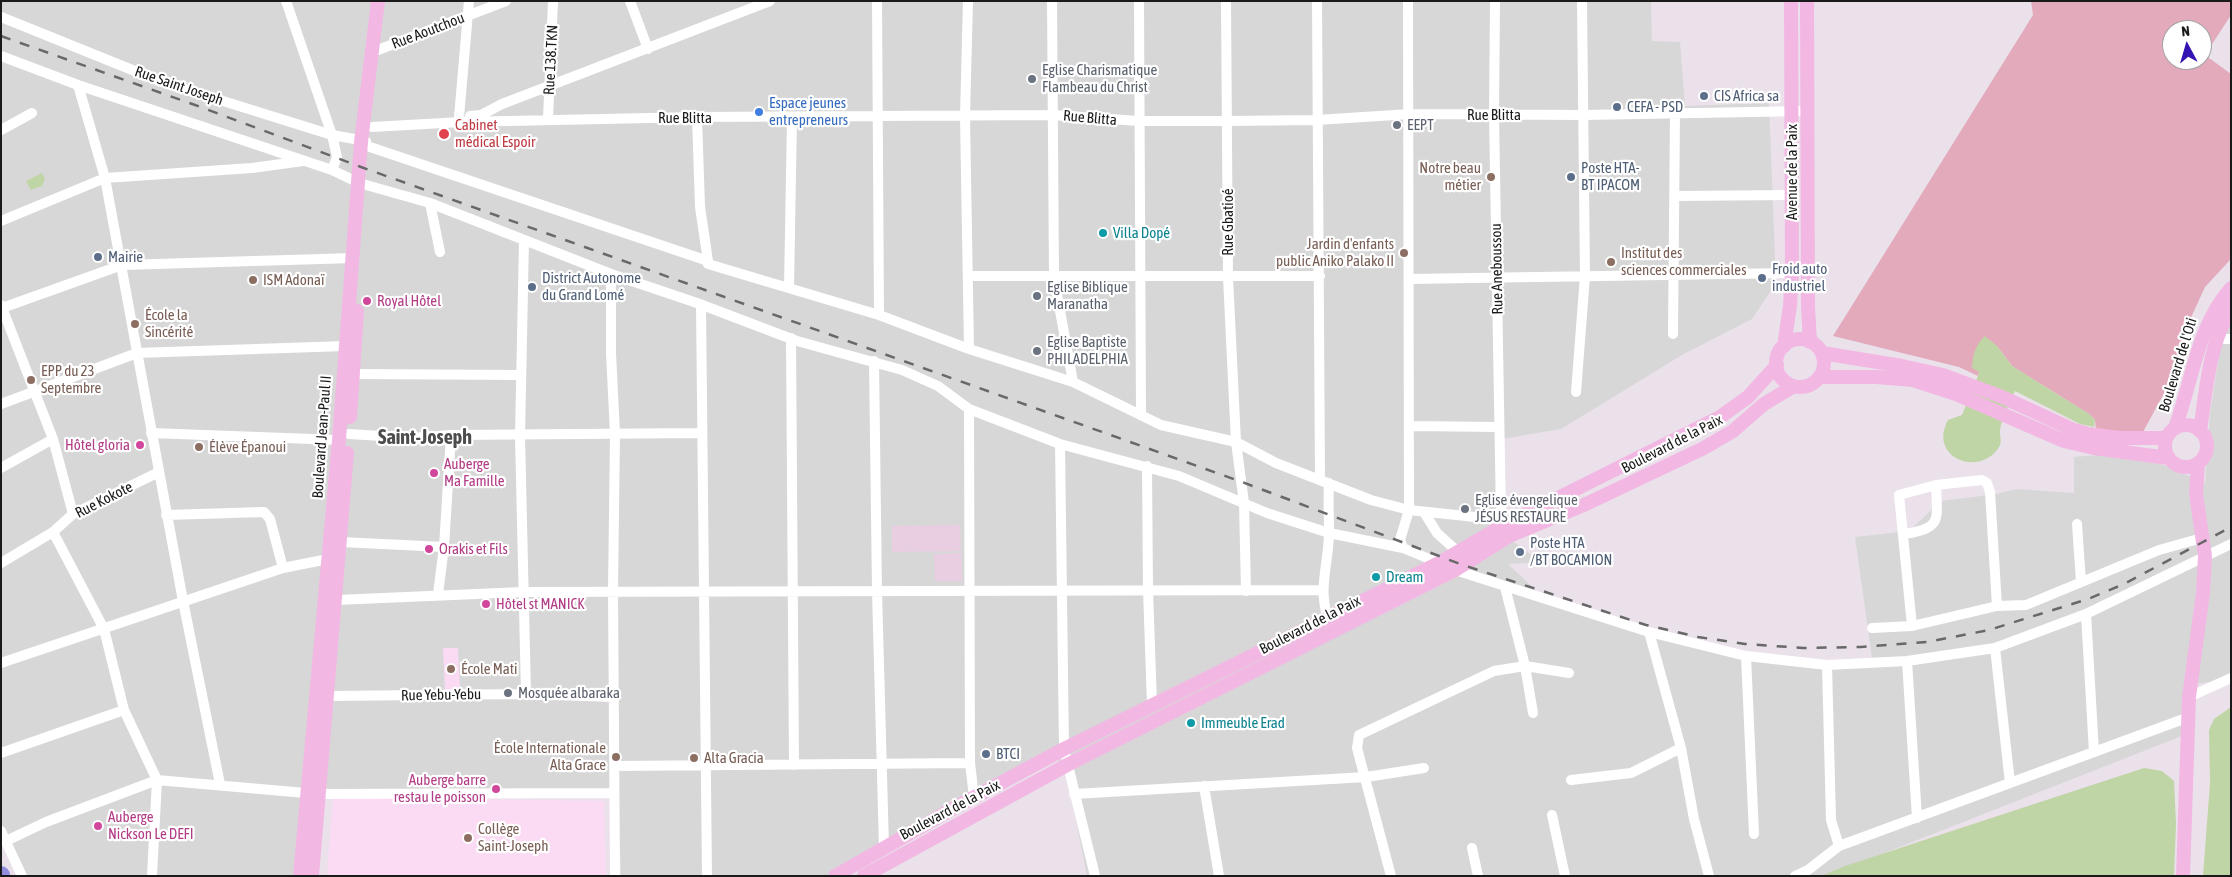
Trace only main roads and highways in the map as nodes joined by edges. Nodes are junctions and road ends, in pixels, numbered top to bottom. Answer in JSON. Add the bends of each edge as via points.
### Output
{"nodes":[{"id":1,"x":378,"y":1,"type":"edge"},
{"id":2,"x":386,"y":1,"type":"edge"},
{"id":3,"x":1791,"y":1,"type":"edge"},
{"id":4,"x":1807,"y":1,"type":"edge"},
{"id":5,"x":369,"y":139,"type":"junction"},
{"id":6,"x":363,"y":184,"type":"junction"},
{"id":7,"x":2231,"y":288,"type":"edge"},
{"id":8,"x":2231,"y":308,"type":"edge"},
{"id":9,"x":2224,"y":339,"type":"edge"},
{"id":10,"x":1810,"y":342,"type":"junction"},
{"id":11,"x":1784,"y":346,"type":"junction"},
{"id":12,"x":1822,"y":353,"type":"junction"},
{"id":13,"x":1777,"y":365,"type":"junction"},
{"id":14,"x":1820,"y":377,"type":"junction"},
{"id":15,"x":1939,"y":381,"type":"junction"},
{"id":16,"x":1794,"y":386,"type":"junction"},
{"id":17,"x":2200,"y":431,"type":"junction"},
{"id":18,"x":2171,"y":433,"type":"junction"},
{"id":19,"x":344,"y":437,"type":"junction"},
{"id":20,"x":2168,"y":458,"type":"junction"},
{"id":21,"x":2198,"y":463,"type":"junction"},
{"id":22,"x":1621,"y":466,"type":"junction"},
{"id":23,"x":2181,"y":466,"type":"junction"},
{"id":24,"x":1630,"y":484,"type":"junction"},
{"id":25,"x":2196,"y":494,"type":"junction"},
{"id":26,"x":1504,"y":524,"type":"junction"},
{"id":27,"x":1449,"y":561,"type":"junction"},
{"id":28,"x":312,"y":794,"type":"junction"},
{"id":29,"x":884,"y":871,"type":"edge"},
{"id":30,"x":300,"y":876,"type":"edge"},
{"id":31,"x":312,"y":876,"type":"edge"},
{"id":32,"x":835,"y":876,"type":"edge"},
{"id":33,"x":864,"y":876,"type":"edge"},
{"id":34,"x":2183,"y":876,"type":"edge"}],
"edges":[{"from":1,"to":5,"type":"main road","name":"Boulevard Jean-Paul II"},
{"from":2,"to":5,"type":"main road","name":"Boulevard Jean-Paul II"},
{"from":3,"to":11,"type":"main road","via":[[1792,272]]},
{"from":4,"to":10,"type":"main road","name":"Avenue de la Paix"},
{"from":5,"to":6,"type":"main road","name":"Boulevard Jean-Paul II"},
{"from":6,"to":19,"type":"main road","name":"Boulevard Jean-Paul II","via":[[353,374]]},
{"from":6,"to":19,"type":"main road","name":"Boulevard Jean-Paul II","via":[[344,346]]},
{"from":7,"to":18,"type":"main road","name":"Boulevard de l'Oti","via":[[2205,327]]},
{"from":8,"to":9,"type":"main road","name":"Boulevard de l'Oti"},
{"from":9,"to":17,"type":"main road","name":"Boulevard de l'Oti","via":[[2209,372]]},
{"from":10,"to":11,"type":"main road","via":[[1800,340]]},
{"from":10,"to":12,"type":"main road"},
{"from":11,"to":13,"type":"main road"},
{"from":12,"to":14,"type":"main road","via":[[1824,365]]},
{"from":12,"to":15,"type":"main road","via":[[1902,366]]},
{"from":13,"to":16,"type":"main road","via":[[1780,376]]},
{"from":13,"to":22,"type":"main road","name":"Boulevard de la Paix","via":[[1761,385],[1734,408]]},
{"from":14,"to":15,"type":"main road"},
{"from":14,"to":16,"type":"main road","via":[[1811,384]]},
{"from":15,"to":18,"type":"main road","via":[[2000,396],[2074,430],[2119,438]]},
{"from":15,"to":20,"type":"main road","via":[[2064,441]]},
{"from":16,"to":24,"type":"main road","name":"Boulevard de la Paix","via":[[1764,404],[1733,431]]},
{"from":17,"to":18,"type":"main road","via":[[2188,426]]},
{"from":17,"to":21,"type":"main road","via":[[2206,448]]},
{"from":18,"to":20,"type":"main road","via":[[2165,448]]},
{"from":19,"to":28,"type":"main road","name":"Boulevard Jean-Paul II","via":[[328,559]]},
{"from":19,"to":28,"type":"main road","name":"Boulevard Jean-Paul II","via":[[341,542],[328,696]]},
{"from":20,"to":23,"type":"main road"},
{"from":21,"to":23,"type":"main road"},
{"from":21,"to":25,"type":"main road"},
{"from":22,"to":24,"type":"main road"},
{"from":22,"to":26,"type":"main road","name":"Boulevard de la Paix"},
{"from":23,"to":25,"type":"main road"},
{"from":24,"to":26,"type":"main road","name":"Boulevard de la Paix"},
{"from":25,"to":34,"type":"main road","via":[[2205,556],[2189,697]]},
{"from":26,"to":27,"type":"main road","name":"Boulevard de la Paix"},
{"from":27,"to":29,"type":"main road","name":"Boulevard de la Paix","via":[[1333,632],[1067,765]]},
{"from":27,"to":32,"type":"main road","name":"Boulevard de la Paix","via":[[1326,617],[1064,749]]},
{"from":28,"to":30,"type":"main road","name":"Boulevard Jean-Paul II"},
{"from":28,"to":31,"type":"main road","name":"Boulevard Jean-Paul II"},
{"from":29,"to":33,"type":"main road","name":"Boulevard de la Paix"}]}
